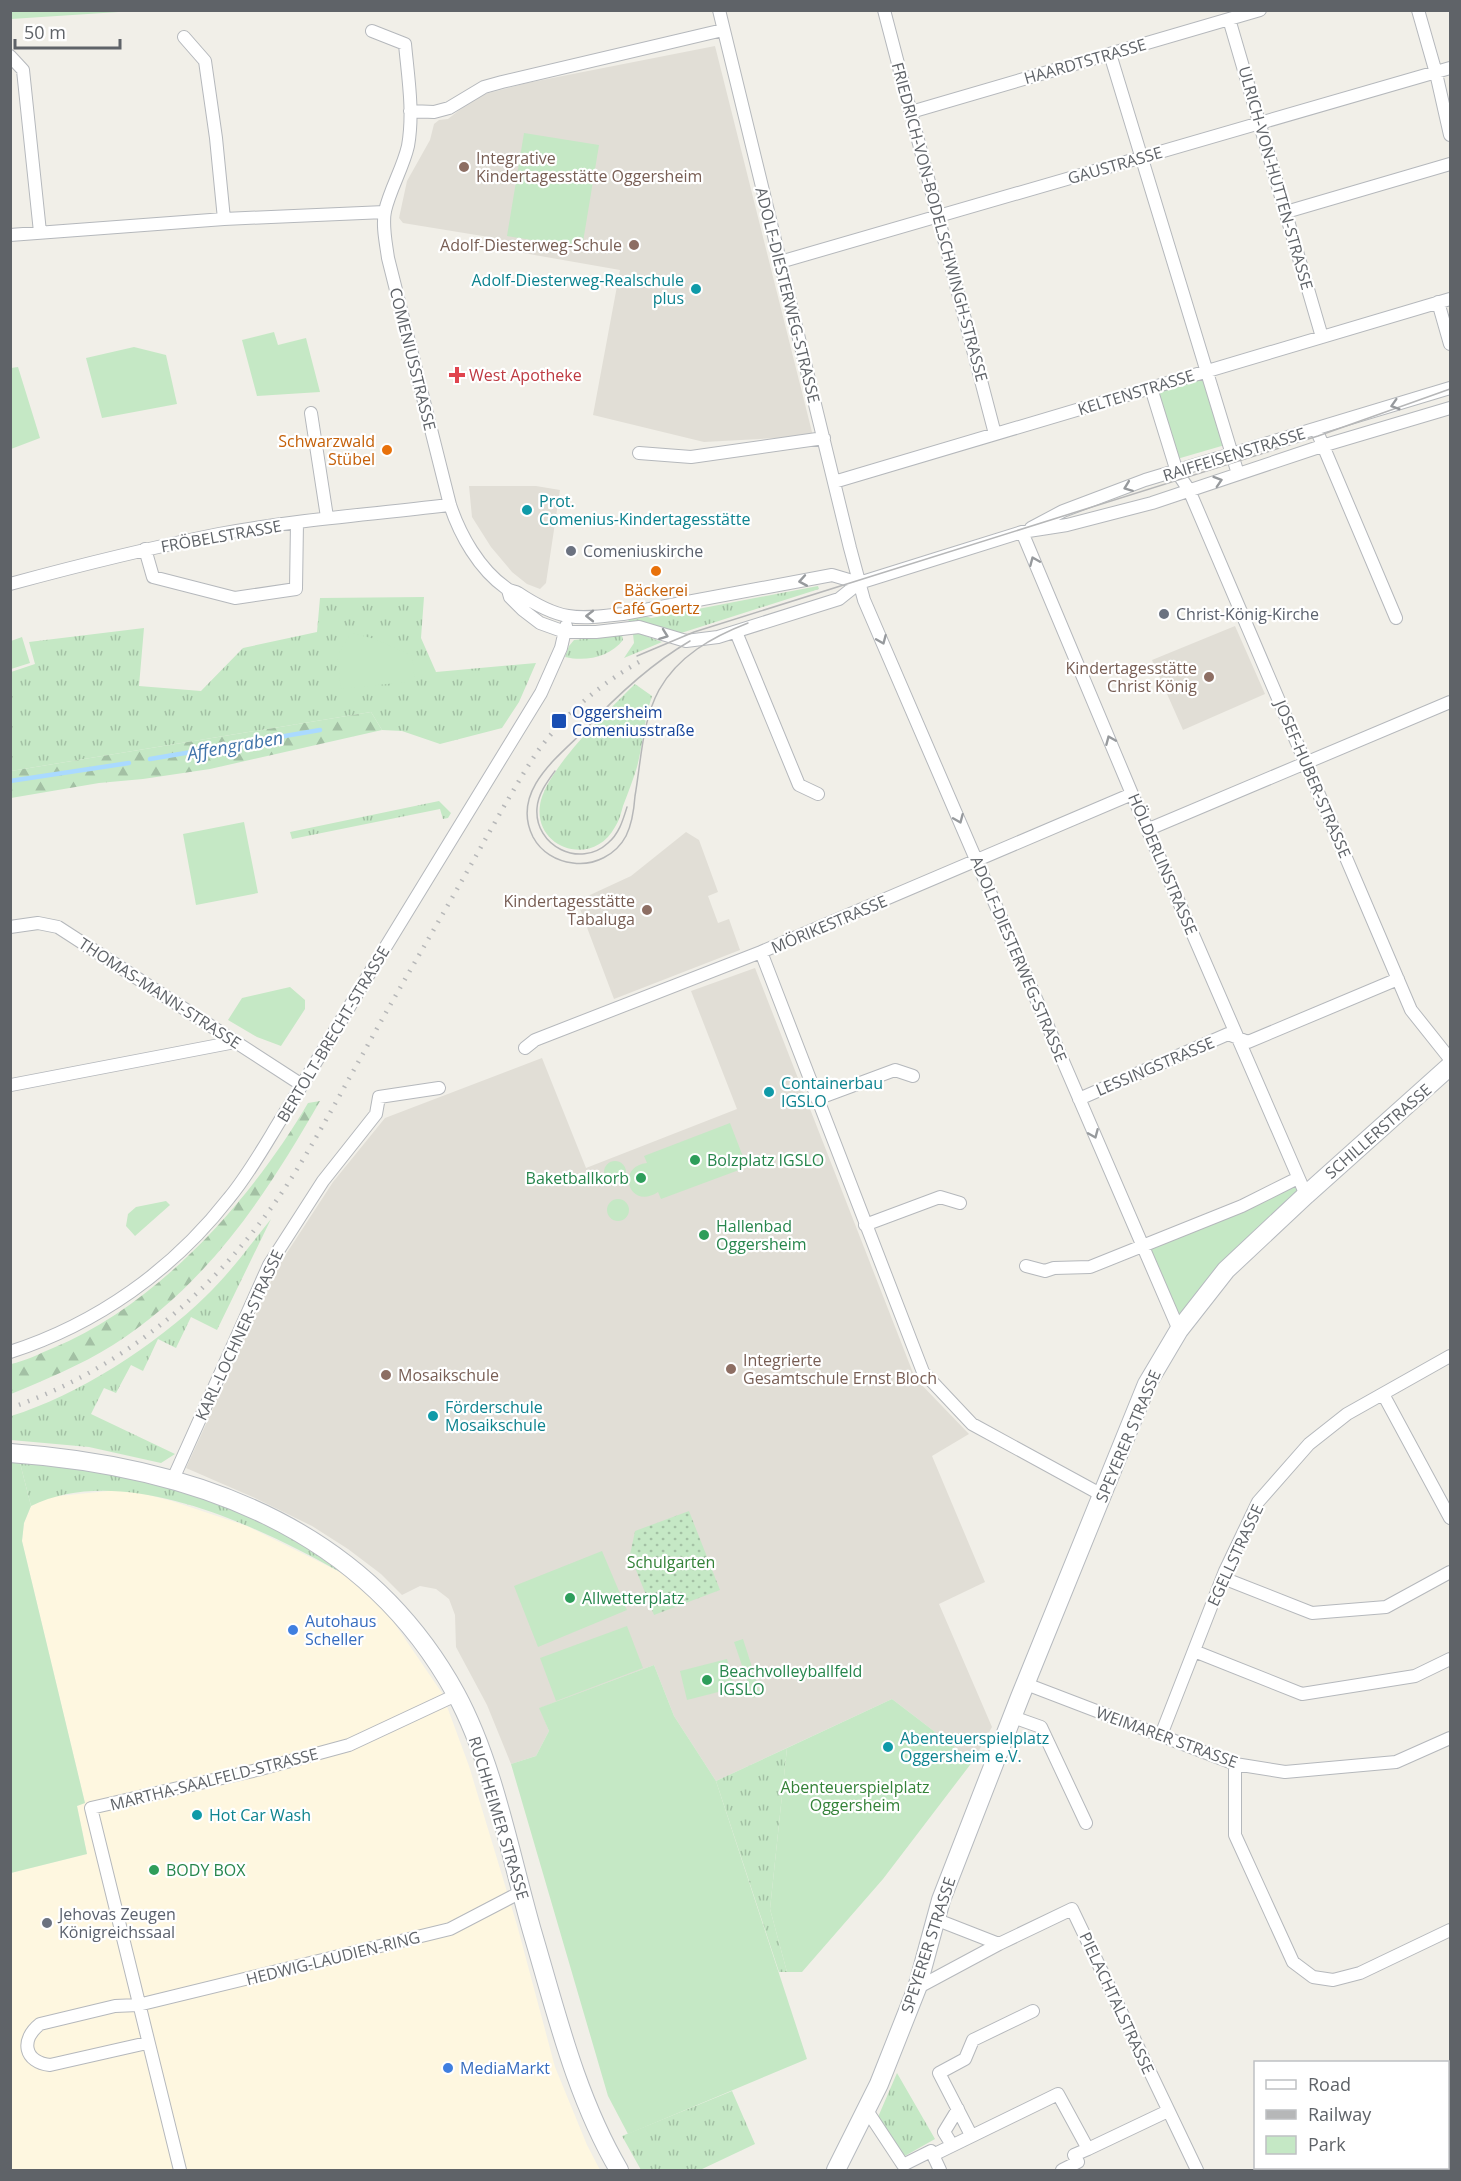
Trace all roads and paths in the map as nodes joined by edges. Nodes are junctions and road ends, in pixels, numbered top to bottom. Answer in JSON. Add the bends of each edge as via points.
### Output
{"nodes":[{"id":1,"x":719,"y":10,"type":"edge"},
{"id":2,"x":884,"y":10,"type":"edge"},
{"id":3,"x":1260,"y":10,"type":"edge"},
{"id":4,"x":1418,"y":10,"type":"edge"},
{"id":5,"x":1229,"y":19,"type":"junction"},
{"id":6,"x":723,"y":30,"type":"junction"},
{"id":7,"x":372,"y":31,"type":"dead end"},
{"id":8,"x":184,"y":37,"type":"dead end"},
{"id":9,"x":1110,"y":54,"type":"junction"},
{"id":10,"x":10,"y":56,"type":"edge"},
{"id":11,"x":1450,"y":68,"type":"edge"},
{"id":12,"x":1436,"y":73,"type":"junction"},
{"id":13,"x":411,"y":111,"type":"junction"},
{"id":14,"x":910,"y":112,"type":"junction"},
{"id":15,"x":1260,"y":123,"type":"junction"},
{"id":16,"x":1450,"y":135,"type":"edge"},
{"id":17,"x":1142,"y":158,"type":"junction"},
{"id":18,"x":1450,"y":164,"type":"edge"},
{"id":19,"x":385,"y":212,"type":"junction"},
{"id":20,"x":1286,"y":212,"type":"junction"},
{"id":21,"x":938,"y":217,"type":"junction"},
{"id":22,"x":224,"y":219,"type":"junction"},
{"id":23,"x":40,"y":232,"type":"junction"},
{"id":24,"x":10,"y":235,"type":"edge"},
{"id":25,"x":780,"y":262,"type":"junction"},
{"id":26,"x":1444,"y":301,"type":"edge"},
{"id":27,"x":1322,"y":337,"type":"junction"},
{"id":28,"x":1450,"y":344,"type":"edge"},
{"id":29,"x":1207,"y":371,"type":"junction"},
{"id":30,"x":1151,"y":388,"type":"junction"},
{"id":31,"x":1450,"y":388,"type":"edge"},
{"id":32,"x":1450,"y":408,"type":"edge"},
{"id":33,"x":310,"y":413,"type":"dead end"},
{"id":34,"x":1316,"y":429,"type":"junction"},
{"id":35,"x":995,"y":434,"type":"junction"},
{"id":36,"x":824,"y":438,"type":"junction"},
{"id":37,"x":1322,"y":447,"type":"junction"},
{"id":38,"x":639,"y":453,"type":"dead end"},
{"id":39,"x":1233,"y":455,"type":"junction"},
{"id":40,"x":1177,"y":472,"type":"junction"},
{"id":41,"x":1238,"y":474,"type":"junction"},
{"id":42,"x":834,"y":482,"type":"junction"},
{"id":43,"x":1189,"y":490,"type":"junction"},
{"id":44,"x":450,"y":505,"type":"junction"},
{"id":45,"x":327,"y":518,"type":"junction"},
{"id":46,"x":297,"y":522,"type":"junction"},
{"id":47,"x":1022,"y":532,"type":"junction"},
{"id":48,"x":145,"y":549,"type":"junction"},
{"id":49,"x":859,"y":583,"type":"junction"},
{"id":50,"x":10,"y":584,"type":"edge"},
{"id":51,"x":508,"y":590,"type":"junction"},
{"id":52,"x":567,"y":616,"type":"junction"},
{"id":53,"x":1396,"y":618,"type":"dead end"},
{"id":54,"x":565,"y":632,"type":"junction"},
{"id":55,"x":736,"y":632,"type":"junction"},
{"id":56,"x":1450,"y":702,"type":"edge"},
{"id":57,"x":1306,"y":762,"type":"junction"},
{"id":58,"x":818,"y":794,"type":"dead end"},
{"id":59,"x":1132,"y":794,"type":"junction"},
{"id":60,"x":1149,"y":829,"type":"junction"},
{"id":61,"x":977,"y":861,"type":"junction"},
{"id":62,"x":10,"y":927,"type":"edge"},
{"id":63,"x":761,"y":952,"type":"junction"},
{"id":64,"x":1398,"y":979,"type":"junction"},
{"id":65,"x":1236,"y":1037,"type":"junction"},
{"id":66,"x":235,"y":1042,"type":"junction"},
{"id":67,"x":525,"y":1048,"type":"dead end"},
{"id":68,"x":1450,"y":1059,"type":"edge"},
{"id":69,"x":1450,"y":1066,"type":"edge"},
{"id":70,"x":913,"y":1076,"type":"dead end"},
{"id":71,"x":11,"y":1085,"type":"edge"},
{"id":72,"x":302,"y":1085,"type":"junction"},
{"id":73,"x":439,"y":1088,"type":"dead end"},
{"id":74,"x":817,"y":1099,"type":"junction"},
{"id":75,"x":1079,"y":1099,"type":"junction"},
{"id":76,"x":1298,"y":1178,"type":"junction"},
{"id":77,"x":1306,"y":1195,"type":"junction"},
{"id":78,"x":960,"y":1203,"type":"dead end"},
{"id":79,"x":865,"y":1225,"type":"junction"},
{"id":80,"x":1143,"y":1247,"type":"junction"},
{"id":81,"x":1026,"y":1266,"type":"dead end"},
{"id":82,"x":1179,"y":1330,"type":"junction"},
{"id":83,"x":10,"y":1353,"type":"edge"},
{"id":84,"x":1450,"y":1356,"type":"edge"},
{"id":85,"x":1383,"y":1394,"type":"junction"},
{"id":86,"x":10,"y":1453,"type":"edge"},
{"id":87,"x":173,"y":1479,"type":"junction"},
{"id":88,"x":1102,"y":1495,"type":"junction"},
{"id":89,"x":1450,"y":1518,"type":"edge"},
{"id":90,"x":1450,"y":1572,"type":"edge"},
{"id":91,"x":1223,"y":1578,"type":"junction"},
{"id":92,"x":1194,"y":1651,"type":"junction"},
{"id":93,"x":1450,"y":1659,"type":"edge"},
{"id":94,"x":1026,"y":1684,"type":"junction"},
{"id":95,"x":456,"y":1695,"type":"junction"},
{"id":96,"x":1013,"y":1717,"type":"junction"},
{"id":97,"x":1161,"y":1735,"type":"junction"},
{"id":98,"x":1450,"y":1738,"type":"edge"},
{"id":99,"x":1235,"y":1764,"type":"junction"},
{"id":100,"x":1086,"y":1823,"type":"dead end"},
{"id":101,"x":521,"y":1892,"type":"junction"},
{"id":102,"x":936,"y":1919,"type":"junction"},
{"id":103,"x":1450,"y":1930,"type":"edge"},
{"id":104,"x":999,"y":1944,"type":"junction"},
{"id":105,"x":917,"y":1988,"type":"junction"},
{"id":106,"x":138,"y":2005,"type":"junction"},
{"id":107,"x":1033,"y":2011,"type":"dead end"},
{"id":108,"x":147,"y":2043,"type":"junction"},
{"id":109,"x":866,"y":2109,"type":"junction"},
{"id":110,"x":958,"y":2109,"type":"junction"},
{"id":111,"x":1168,"y":2111,"type":"junction"},
{"id":112,"x":971,"y":2135,"type":"junction"},
{"id":113,"x":952,"y":2145,"type":"junction"},
{"id":114,"x":1088,"y":2149,"type":"junction"},
{"id":115,"x":933,"y":2155,"type":"junction"},
{"id":116,"x":1080,"y":2167,"type":"edge"},
{"id":117,"x":614,"y":2169,"type":"edge"},
{"id":118,"x":180,"y":2170,"type":"edge"},
{"id":119,"x":836,"y":2170,"type":"edge"},
{"id":120,"x":940,"y":2170,"type":"edge"},
{"id":121,"x":1062,"y":2170,"type":"edge"},
{"id":122,"x":1197,"y":2170,"type":"edge"}],
"edges":[{"from":1,"to":6,"type":"street","name":"ADOLF-DIESTERWEG-STRASSE"},
{"from":2,"to":14,"type":"street","name":"FRIEDRICH-VON-BODELSCHWINGH-STRASSE"},
{"from":3,"to":5,"type":"street","name":"HAARDTSTRASSE"},
{"from":4,"to":12,"type":"street"},
{"from":5,"to":9,"type":"street","name":"HAARDTSTRASSE"},
{"from":5,"to":15,"type":"street","name":"ULRICH-VON-HUTTEN-STRASSE"},
{"from":6,"to":13,"type":"street","via":[[484,87],[449,108],[434,112]]},
{"from":6,"to":25,"type":"street","name":"ADOLF-DIESTERWEG-STRASSE"},
{"from":7,"to":13,"type":"street","name":"COMENIUSSTRASSE","via":[[405,44]]},
{"from":8,"to":22,"type":"street","via":[[205,61]]},
{"from":9,"to":14,"type":"street","name":"HAARDTSTRASSE"},
{"from":9,"to":17,"type":"street"},
{"from":10,"to":23,"type":"street","via":[[23,70]]},
{"from":11,"to":12,"type":"street","name":"GAUSTRASSE"},
{"from":12,"to":15,"type":"street","name":"GAUSTRASSE"},
{"from":12,"to":16,"type":"street"},
{"from":13,"to":19,"type":"street","name":"COMENIUSSTRASSE","via":[[408,145]]},
{"from":14,"to":21,"type":"street","name":"FRIEDRICH-VON-BODELSCHWINGH-STRASSE"},
{"from":15,"to":17,"type":"street","name":"GAUSTRASSE"},
{"from":15,"to":20,"type":"street","name":"ULRICH-VON-HUTTEN-STRASSE"},
{"from":17,"to":21,"type":"street","name":"GAUSTRASSE"},
{"from":17,"to":29,"type":"street"},
{"from":18,"to":20,"type":"street"},
{"from":19,"to":22,"type":"street"},
{"from":19,"to":44,"type":"street","name":"COMENIUSSTRASSE","via":[[388,258]]},
{"from":20,"to":27,"type":"street","name":"ULRICH-VON-HUTTEN-STRASSE"},
{"from":21,"to":25,"type":"street","name":"GAUSTRASSE"},
{"from":21,"to":35,"type":"street","name":"FRIEDRICH-VON-BODELSCHWINGH-STRASSE"},
{"from":22,"to":23,"type":"street"},
{"from":23,"to":24,"type":"street"},
{"from":25,"to":36,"type":"street","name":"ADOLF-DIESTERWEG-STRASSE"},
{"from":26,"to":27,"type":"street","name":"KELTENSTRASSE"},
{"from":26,"to":28,"type":"street","name":"KELTENSTRASSE"},
{"from":27,"to":29,"type":"street","name":"KELTENSTRASSE"},
{"from":29,"to":30,"type":"street","name":"KELTENSTRASSE"},
{"from":29,"to":39,"type":"street"},
{"from":30,"to":35,"type":"street","name":"KELTENSTRASSE"},
{"from":30,"to":40,"type":"street","name":"JOSEF-HUBER-STRASSE"},
{"from":31,"to":34,"type":"street","name":"RAIFFEISENSTRASSE","one_way":true},
{"from":32,"to":37,"type":"street","name":"RAIFFEISENSTRASSE"},
{"from":33,"to":45,"type":"street"},
{"from":34,"to":37,"type":"street"},
{"from":34,"to":39,"type":"street","name":"RAIFFEISENSTRASSE"},
{"from":35,"to":42,"type":"street","name":"KELTENSTRASSE"},
{"from":36,"to":38,"type":"street","via":[[691,457]]},
{"from":36,"to":42,"type":"street","name":"ADOLF-DIESTERWEG-STRASSE"},
{"from":37,"to":41,"type":"street","name":"RAIFFEISENSTRASSE"},
{"from":37,"to":53,"type":"street"},
{"from":39,"to":40,"type":"street","name":"RAIFFEISENSTRASSE"},
{"from":39,"to":41,"type":"street"},
{"from":40,"to":43,"type":"street","name":"JOSEF-HUBER-STRASSE"},
{"from":40,"to":47,"type":"street","name":"RAIFFEISENSTRASSE","one_way":true,"via":[[1063,511]]},
{"from":43,"to":41,"type":"street","name":"RAIFFEISENSTRASSE","one_way":true},
{"from":42,"to":49,"type":"street","name":"ADOLF-DIESTERWEG-STRASSE"},
{"from":43,"to":47,"type":"street","name":"RAIFFEISENSTRASSE","via":[[1076,523]]},
{"from":43,"to":57,"type":"street","name":"JOSEF-HUBER-STRASSE"},
{"from":44,"to":45,"type":"street","name":"FRÖBELSTRASSE"},
{"from":44,"to":51,"type":"street","name":"COMENIUSSTRASSE","via":[[474,554]]},
{"from":45,"to":46,"type":"street","name":"FRÖBELSTRASSE"},
{"from":46,"to":48,"type":"street","name":"FRÖBELSTRASSE"},
{"from":46,"to":48,"type":"street","name":"FRÖBELSTRASSE","via":[[296,589],[235,598],[153,577]]},
{"from":47,"to":49,"type":"street","name":"RAIFFEISENSTRASSE"},
{"from":59,"to":47,"type":"street","name":"HÖLDERLINSTRASSE","one_way":true},
{"from":48,"to":50,"type":"street","name":"FRÖBELSTRASSE"},
{"from":49,"to":52,"type":"street","name":"COMENIUSSTRASSE","one_way":true,"via":[[832,575],[623,614]]},
{"from":49,"to":55,"type":"street","name":"RAIFFEISENSTRASSE","via":[[840,599]]},
{"from":49,"to":61,"type":"street","name":"ADOLF-DIESTERWEG-STRASSE","one_way":true},
{"from":51,"to":52,"type":"street","name":"COMENIUSSTRASSE"},
{"from":51,"to":54,"type":"street","name":"COMENIUSSTRASSE","via":[[510,597],[531,616]]},
{"from":52,"to":54,"type":"street","name":"BERTOLT-BRECHT-STRASSE"},
{"from":54,"to":55,"type":"street","name":"RAIFFEISENSTRASSE","one_way":true,"via":[[639,627],[686,641]]},
{"from":54,"to":72,"type":"street","name":"BERTOLT-BRECHT-STRASSE","via":[[541,693]]},
{"from":55,"to":58,"type":"street","via":[[799,785]]},
{"from":56,"to":57,"type":"street"},
{"from":57,"to":60,"type":"street"},
{"from":57,"to":64,"type":"street","name":"JOSEF-HUBER-STRASSE"},
{"from":59,"to":60,"type":"street","name":"HÖLDERLINSTRASSE"},
{"from":59,"to":61,"type":"street","name":"MÖRIKESTRASSE"},
{"from":60,"to":65,"type":"street","name":"HÖLDERLINSTRASSE"},
{"from":61,"to":63,"type":"street","name":"MÖRIKESTRASSE"},
{"from":61,"to":75,"type":"street","name":"ADOLF-DIESTERWEG-STRASSE"},
{"from":62,"to":66,"type":"street","name":"THOMAS-MANN-STRASSE","via":[[38,922],[58,927]]},
{"from":63,"to":67,"type":"street","name":"MÖRIKESTRASSE","via":[[535,1040]]},
{"from":63,"to":74,"type":"street"},
{"from":64,"to":65,"type":"street","name":"LESSINGSTRASSE","via":[[1248,1042]]},
{"from":64,"to":68,"type":"street","name":"JOSEF-HUBER-STRASSE","via":[[1411,1010]]},
{"from":65,"to":75,"type":"street","name":"LESSINGSTRASSE","via":[[1228,1034]]},
{"from":65,"to":76,"type":"street","name":"HÖLDERLINSTRASSE"},
{"from":66,"to":71,"type":"street"},
{"from":66,"to":72,"type":"street","name":"THOMAS-MANN-STRASSE"},
{"from":69,"to":77,"type":"street","name":"SCHILLERSTRASSE"},
{"from":70,"to":74,"type":"street","via":[[895,1070]]},
{"from":72,"to":83,"type":"street","name":"BERTOLT-BRECHT-STRASSE","via":[[230,1198],[165,1266],[88,1320]]},
{"from":73,"to":87,"type":"street","name":"KARL-LOCHNER-STRASSE","via":[[379,1097],[376,1114],[323,1181],[269,1264]]},
{"from":74,"to":79,"type":"street"},
{"from":75,"to":80,"type":"street","name":"ADOLF-DIESTERWEG-STRASSE","one_way":true},
{"from":76,"to":77,"type":"street","name":"HÖLDERLINSTRASSE"},
{"from":76,"to":80,"type":"street"},
{"from":77,"to":82,"type":"street","name":"SPEYERER STRASSE","via":[[1226,1270]]},
{"from":78,"to":79,"type":"street","via":[[940,1197]]},
{"from":79,"to":88,"type":"street","via":[[923,1372],[972,1424]]},
{"from":80,"to":81,"type":"street","via":[[1090,1267],[1045,1271]]},
{"from":80,"to":82,"type":"street","name":"ADOLF-DIESTERWEG-STRASSE"},
{"from":82,"to":88,"type":"street","name":"SPEYERER STRASSE","via":[[1147,1384]]},
{"from":84,"to":85,"type":"street","name":"EGELLSTRASSE"},
{"from":85,"to":89,"type":"street"},
{"from":85,"to":91,"type":"street","name":"EGELLSTRASSE","via":[[1347,1414],[1309,1444],[1258,1502]]},
{"from":86,"to":87,"type":"street","name":"RUCHHEIMER STRASSE","via":[[101,1462]]},
{"from":87,"to":95,"type":"street","name":"RUCHHEIMER STRASSE","via":[[245,1506],[306,1536],[345,1563],[400,1615]]},
{"from":88,"to":94,"type":"street","name":"SPEYERER STRASSE"},
{"from":90,"to":91,"type":"street","via":[[1386,1607],[1312,1613]]},
{"from":91,"to":92,"type":"street","name":"EGELLSTRASSE"},
{"from":92,"to":93,"type":"street","via":[[1302,1694],[1415,1676]]},
{"from":92,"to":97,"type":"street","name":"EGELLSTRASSE"},
{"from":94,"to":96,"type":"street","name":"SPEYERER STRASSE"},
{"from":94,"to":97,"type":"street","name":"WEIMARER STRASSE"},
{"from":95,"to":101,"type":"street","name":"RUCHHEIMER STRASSE","via":[[484,1761]]},
{"from":95,"to":106,"type":"street","name":"MARTHA-SAALFELD-STRASSE","via":[[349,1745],[91,1809]]},
{"from":96,"to":100,"type":"street","via":[[1041,1727]]},
{"from":96,"to":102,"type":"street","name":"SPEYERER STRASSE"},
{"from":97,"to":99,"type":"street","name":"WEIMARER STRASSE"},
{"from":98,"to":99,"type":"street","name":"WEIMARER STRASSE","via":[[1396,1762],[1285,1772]]},
{"from":99,"to":103,"type":"street","via":[[1235,1835],[1293,1962],[1313,1977],[1333,1980],[1360,1973]]},
{"from":101,"to":106,"type":"street","name":"HEDWIG-LAUDIEN-RING","via":[[450,1929]]},
{"from":101,"to":117,"type":"street","name":"RUCHHEIMER STRASSE","via":[[573,2067]]},
{"from":102,"to":104,"type":"street"},
{"from":102,"to":105,"type":"street","name":"SPEYERER STRASSE"},
{"from":104,"to":105,"type":"street","name":"PIELACHTALSTRASSE"},
{"from":104,"to":111,"type":"street","name":"PIELACHTALSTRASSE","via":[[1072,1909]]},
{"from":105,"to":109,"type":"street","name":"SPEYERER STRASSE"},
{"from":106,"to":108,"type":"street"},
{"from":106,"to":108,"type":"street","name":"HEDWIG-LAUDIEN-RING","via":[[115,2006],[40,2024],[32,2031],[28,2049],[33,2059],[50,2065]]},
{"from":107,"to":110,"type":"street","via":[[973,2040],[965,2059],[939,2073]]},
{"from":108,"to":118,"type":"street"},
{"from":109,"to":115,"type":"street","via":[[903,2165],[931,2151]]},
{"from":109,"to":119,"type":"street","name":"SPEYERER STRASSE"},
{"from":110,"to":112,"type":"street"},
{"from":110,"to":113,"type":"street","via":[[944,2132]]},
{"from":111,"to":114,"type":"street"},
{"from":111,"to":122,"type":"street","name":"PIELACHTALSTRASSE"},
{"from":112,"to":113,"type":"street"},
{"from":112,"to":114,"type":"street","via":[[1058,2094]]},
{"from":113,"to":115,"type":"street"},
{"from":114,"to":116,"type":"street","via":[[1074,2155]]},
{"from":115,"to":120,"type":"street"},
{"from":116,"to":121,"type":"street"}]}
